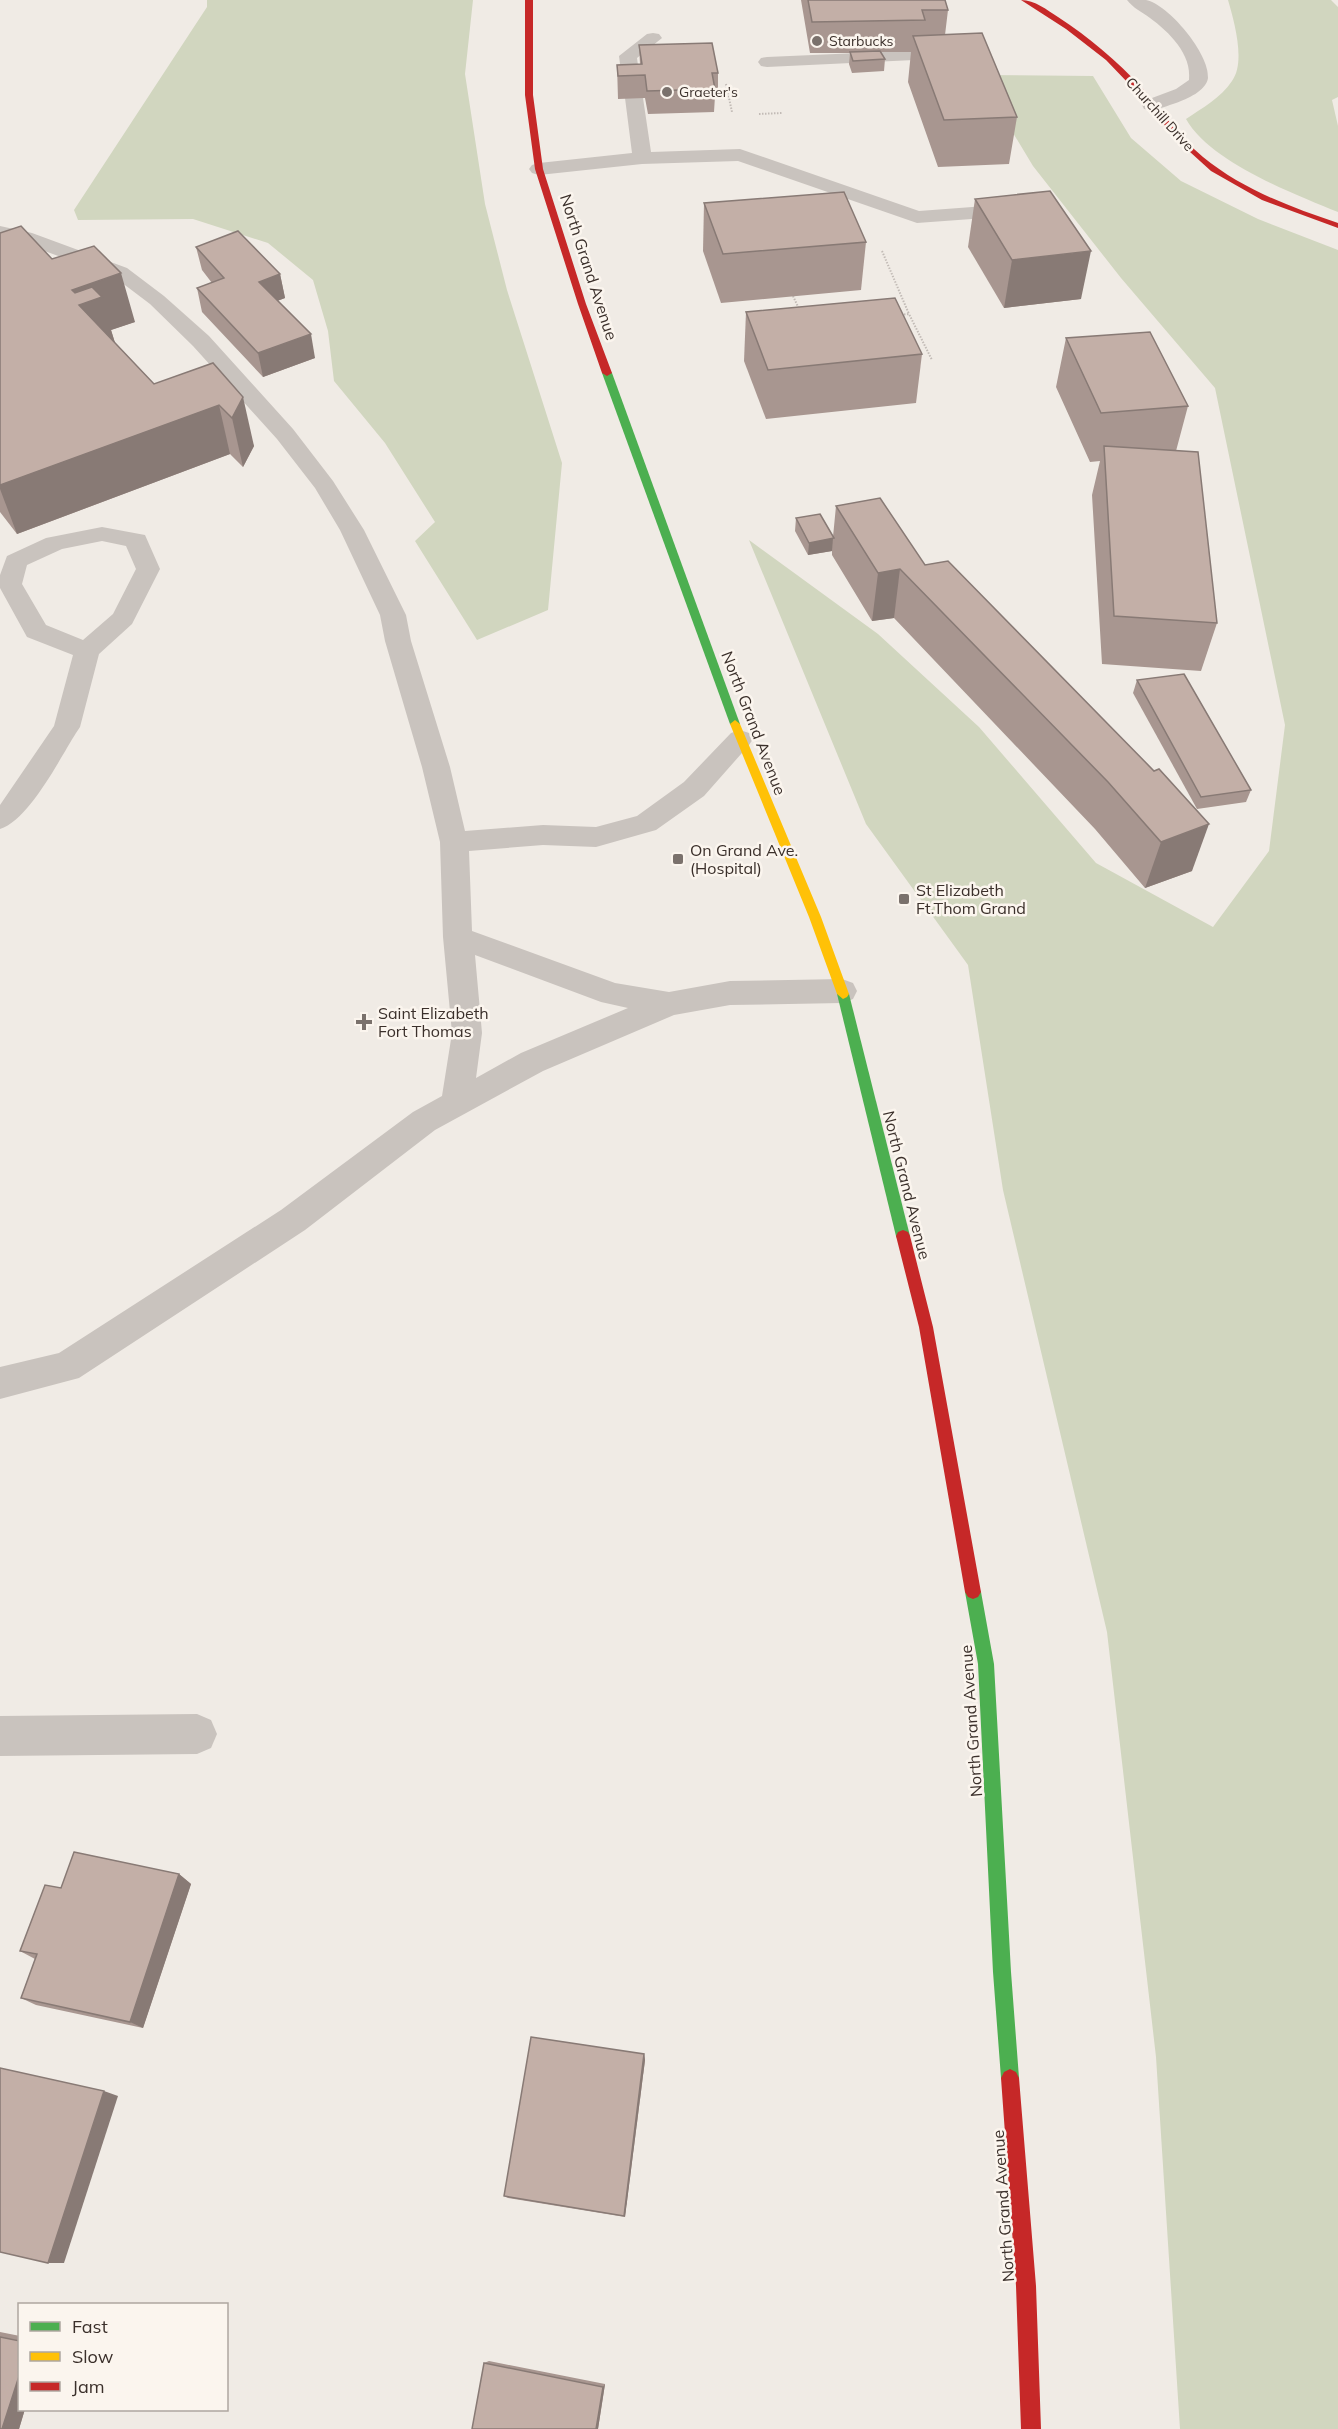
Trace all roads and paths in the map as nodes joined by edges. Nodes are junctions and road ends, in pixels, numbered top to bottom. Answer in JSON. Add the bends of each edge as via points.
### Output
{"nodes":[{"id":1,"x":529,"y":0,"type":"edge"},
{"id":2,"x":1025,"y":0,"type":"edge"},
{"id":3,"x":1136,"y":0,"type":"edge"},
{"id":4,"x":653,"y":38,"type":"dead end"},
{"id":5,"x":950,"y":54,"type":"edge"},
{"id":6,"x":767,"y":62,"type":"dead end"},
{"id":7,"x":725,"y":79,"type":"dead end"},
{"id":8,"x":1151,"y":105,"type":"junction"},
{"id":9,"x":733,"y":116,"type":"dead end"},
{"id":10,"x":642,"y":158,"type":"junction"},
{"id":11,"x":539,"y":169,"type":"junction"},
{"id":12,"x":999,"y":211,"type":"edge"},
{"id":13,"x":1338,"y":226,"type":"edge"},
{"id":14,"x":0,"y":232,"type":"edge"},
{"id":15,"x":882,"y":251,"type":"dead end"},
{"id":16,"x":793,"y":296,"type":"edge"},
{"id":17,"x":808,"y":312,"type":"edge"},
{"id":18,"x":909,"y":314,"type":"junction"},
{"id":19,"x":898,"y":315,"type":"edge"},
{"id":20,"x":932,"y":360,"type":"dead end"},
{"id":21,"x":87,"y":651,"type":"junction"},
{"id":22,"x":740,"y":739,"type":"junction"},
{"id":23,"x":0,"y":819,"type":"edge"},
{"id":24,"x":454,"y":842,"type":"junction"},
{"id":25,"x":458,"y":937,"type":"junction"},
{"id":26,"x":842,"y":991,"type":"junction"},
{"id":27,"x":669,"y":1004,"type":"junction"},
{"id":28,"x":457,"y":1101,"type":"junction"},
{"id":29,"x":0,"y":1383,"type":"edge"},
{"id":30,"x":197,"y":1734,"type":"dead end"},
{"id":31,"x":0,"y":1736,"type":"edge"},
{"id":32,"x":1030,"y":2429,"type":"edge"}],
"edges":[{"from":1,"to":11,"type":"main road","name":"North Grand Avenue","via":[[529,95]]},
{"from":2,"to":8,"type":"main road","name":"Churchill Drive","via":[[1065,23],[1101,51]]},
{"from":3,"to":8,"type":"street","via":[[1181,35],[1196,62],[1199,78],[1179,94]]},
{"from":4,"to":10,"type":"street","via":[[628,56]]},
{"from":5,"to":6,"type":"street"},
{"from":7,"to":9,"type":"path"},
{"from":8,"to":13,"type":"main road","name":"Churchill Drive","via":[[1186,147],[1222,174],[1268,198]]},
{"from":10,"to":11,"type":"street"},
{"from":10,"to":12,"type":"street","via":[[740,155],[917,217]]},
{"from":11,"to":22,"type":"main road","name":"North Grand Avenue","via":[[582,304]]},
{"from":14,"to":24,"type":"street","via":[[25,237],[120,272],[157,300],[201,341],[285,434],[325,486],[352,530],[393,615]]},
{"from":15,"to":18,"type":"path"},
{"from":16,"to":17,"type":"path","via":[[801,312]]},
{"from":18,"to":19,"type":"path"},
{"from":18,"to":20,"type":"path"},
{"from":21,"to":21,"type":"street","via":[[123,618],[148,569],[136,540],[102,534],[55,543],[16,561],[10,584],[36,631]]},
{"from":21,"to":23,"type":"street","via":[[67,727],[12,809]]},
{"from":22,"to":24,"type":"street","via":[[694,789],[646,823],[596,837],[543,835]]},
{"from":22,"to":26,"type":"main road","name":"North Grand Avenue"},
{"from":24,"to":25,"type":"street"},
{"from":25,"to":27,"type":"street","via":[[612,994]]},
{"from":25,"to":28,"type":"street","via":[[467,1033]]},
{"from":26,"to":27,"type":"street","via":[[730,993]]},
{"from":26,"to":32,"type":"main road","name":"North Grand Avenue","via":[[926,1327],[986,1664],[1002,1972],[1026,2286]]},
{"from":27,"to":28,"type":"street","via":[[532,1062]]},
{"from":28,"to":29,"type":"street","via":[[424,1121],[293,1220],[67,1367]]},
{"from":30,"to":31,"type":"street"}]}
